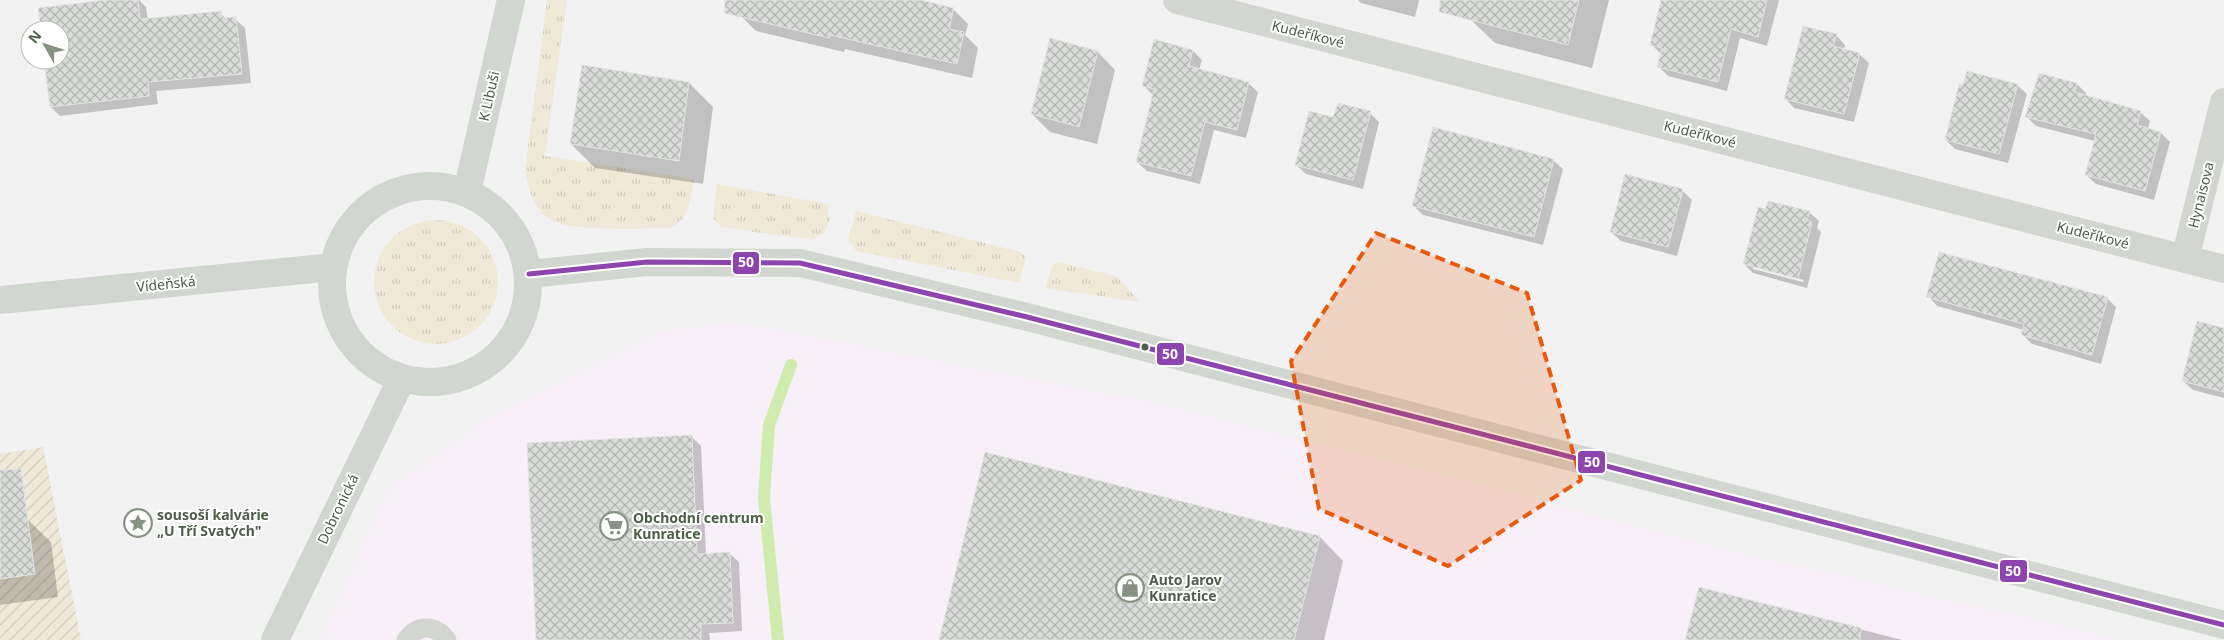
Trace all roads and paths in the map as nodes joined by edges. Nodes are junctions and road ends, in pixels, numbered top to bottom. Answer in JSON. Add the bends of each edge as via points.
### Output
{"nodes":[{"id":1,"x":511,"y":0,"type":"edge"},
{"id":2,"x":1177,"y":0,"type":"edge"},
{"id":3,"x":2224,"y":102,"type":"edge"},
{"id":4,"x":467,"y":192,"type":"junction"},
{"id":5,"x":2185,"y":259,"type":"junction"},
{"id":6,"x":333,"y":267,"type":"junction"},
{"id":7,"x":2224,"y":269,"type":"edge"},
{"id":8,"x":529,"y":274,"type":"junction"},
{"id":9,"x":0,"y":300,"type":"edge"},
{"id":10,"x":402,"y":378,"type":"junction"},
{"id":11,"x":2224,"y":625,"type":"edge"},
{"id":12,"x":275,"y":640,"type":"edge"},
{"id":13,"x":406,"y":640,"type":"edge"},
{"id":14,"x":447,"y":640,"type":"edge"}],
"edges":[{"from":1,"to":4,"type":"main road","name":"K Libuši"},
{"from":2,"to":5,"type":"street","name":"Kudeříkové"},
{"from":3,"to":5,"type":"street","name":"Hynaisova"},
{"from":4,"to":6,"type":"main road","via":[[434,185],[411,187],[389,194],[368,208],[350,227]]},
{"from":4,"to":8,"type":"main road","via":[[500,213],[520,242]]},
{"from":5,"to":7,"type":"street","name":"Kudeříkové"},
{"from":6,"to":9,"type":"main road","name":"Vídeňská"},
{"from":6,"to":10,"type":"main road","via":[[333,302],[348,338],[372,363]]},
{"from":8,"to":10,"type":"main road","via":[[524,317],[507,347],[480,368],[459,378],[436,382]]},
{"from":8,"to":11,"type":"main road","via":[[647,262],[800,262],[1022,316]]},
{"from":10,"to":12,"type":"main road","name":"Dobronická"},
{"from":13,"to":14,"type":"lane","via":[[424,627],[437,629]]}]}
